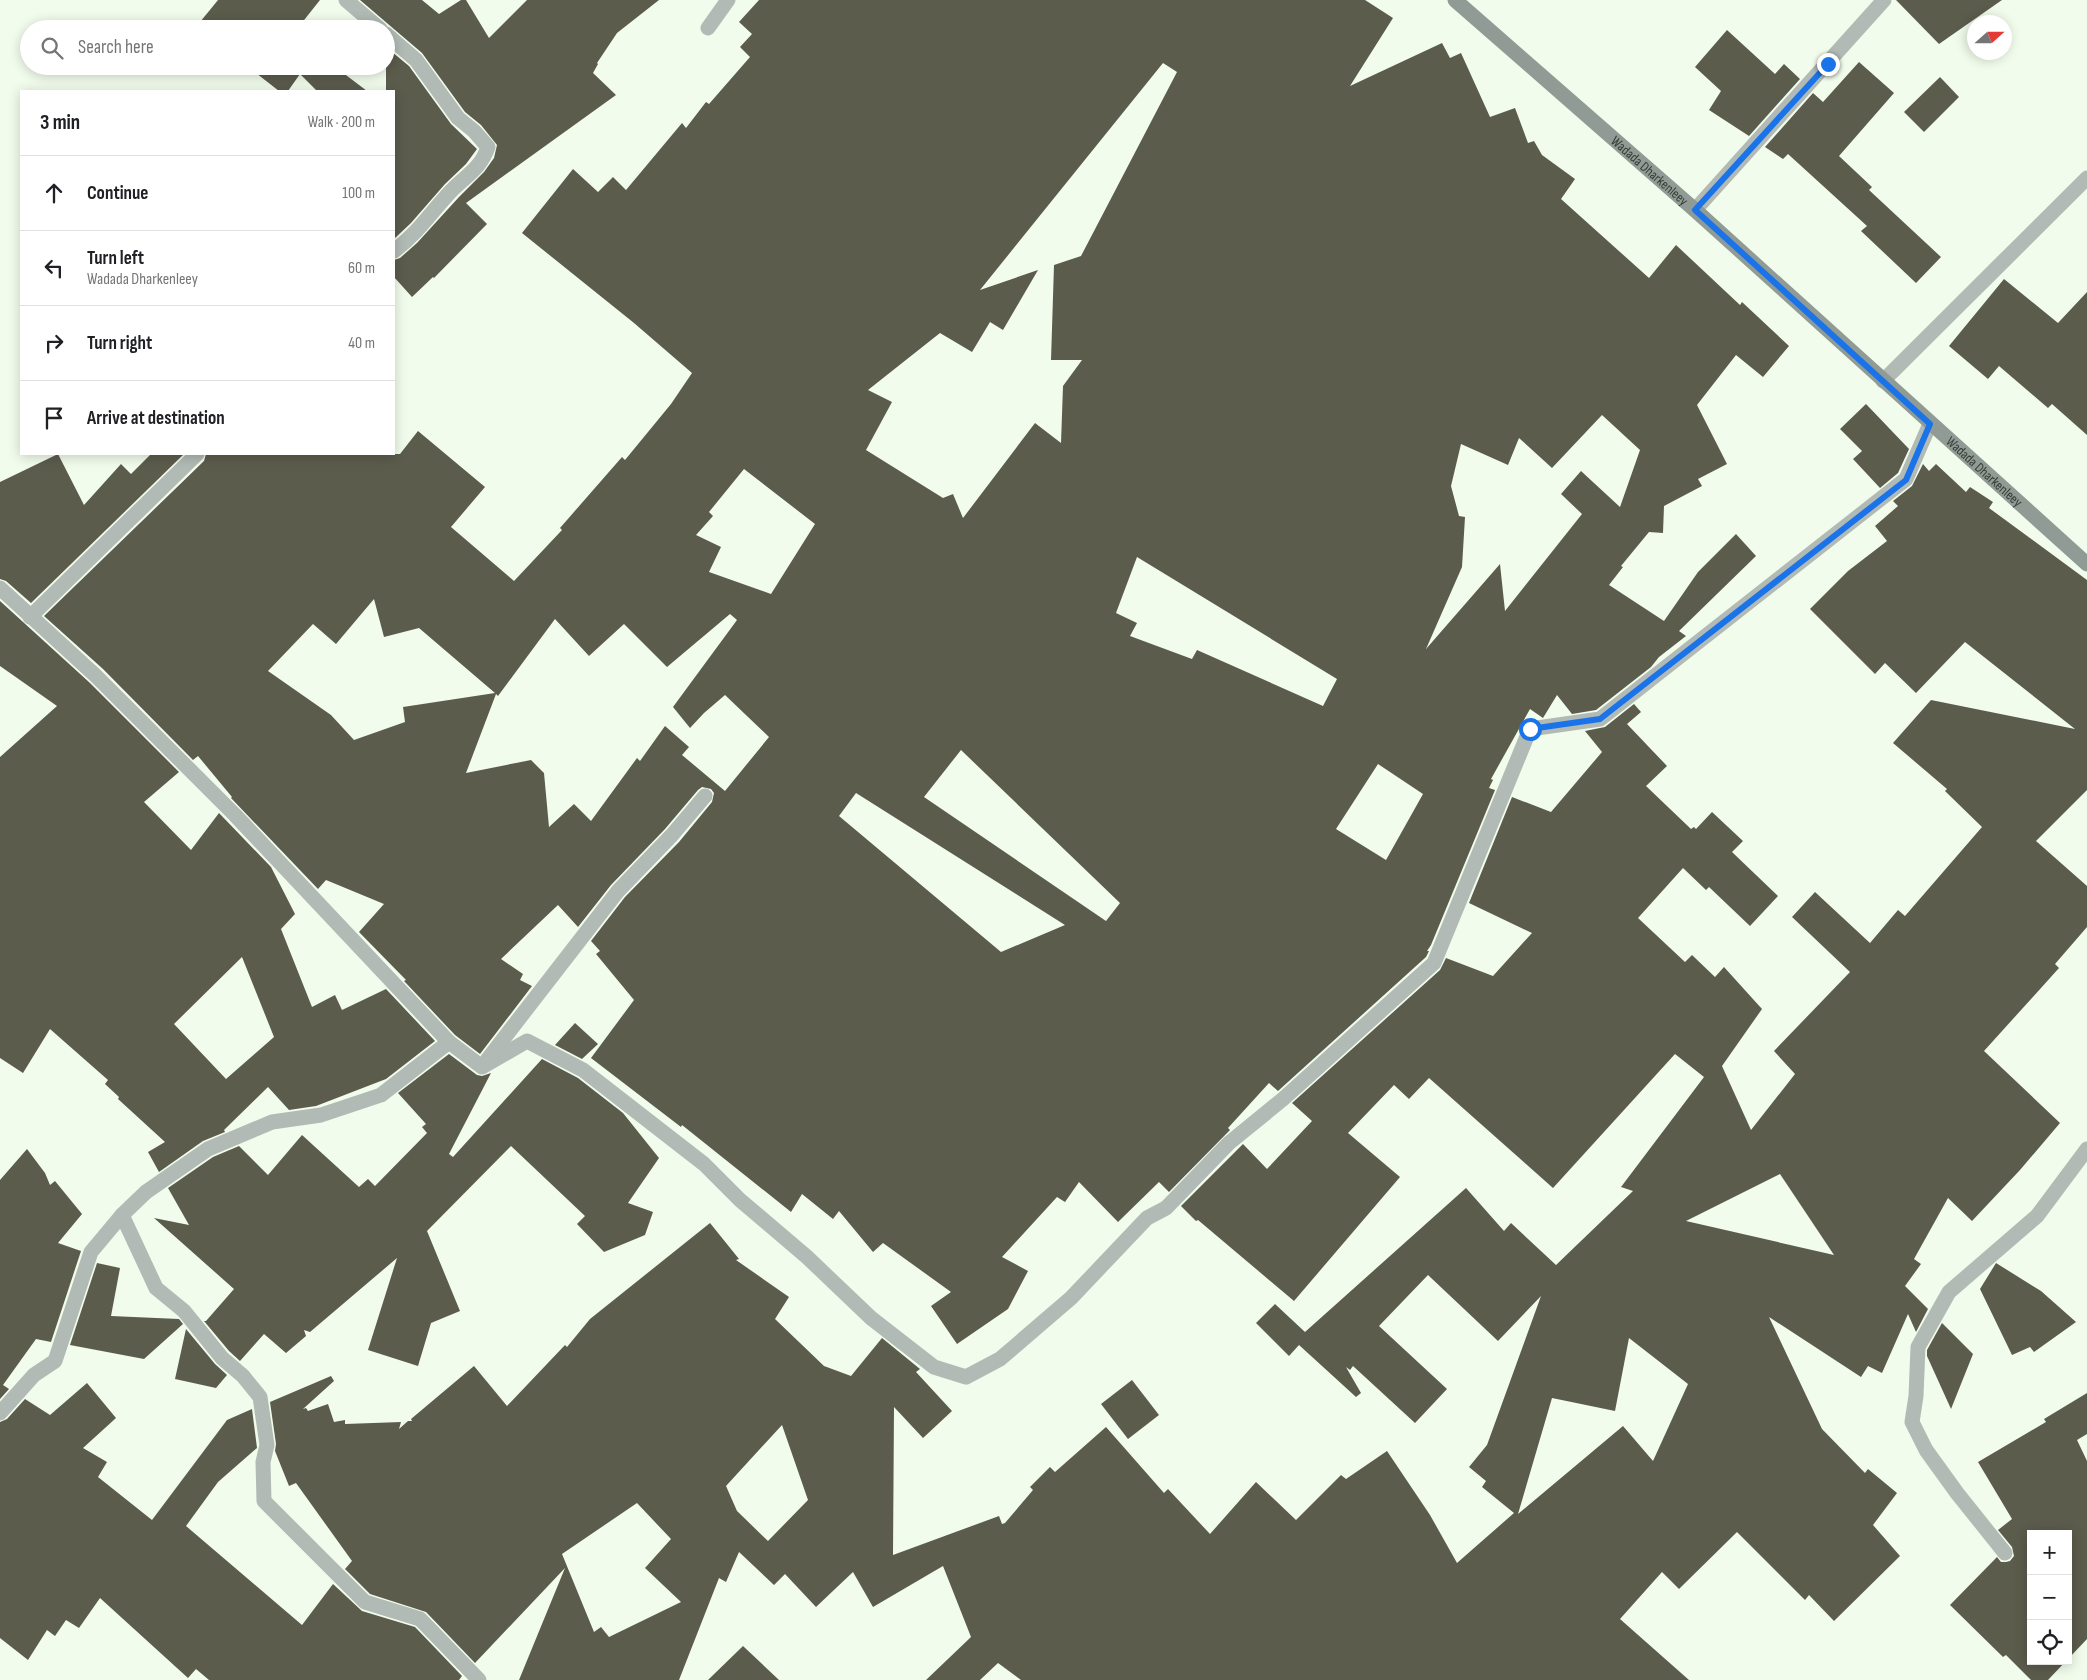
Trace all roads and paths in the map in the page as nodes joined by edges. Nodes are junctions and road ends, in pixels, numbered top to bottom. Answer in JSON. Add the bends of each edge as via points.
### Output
{"nodes":[{"id":1,"x":346,"y":0,"type":"edge"},
{"id":2,"x":728,"y":0,"type":"edge"},
{"id":3,"x":1455,"y":0,"type":"edge"},
{"id":4,"x":1884,"y":0,"type":"edge"},
{"id":5,"x":369,"y":20,"type":"edge"},
{"id":6,"x":708,"y":28,"type":"dead end"},
{"id":7,"x":395,"y":42,"type":"edge"},
{"id":8,"x":2087,"y":178,"type":"edge"},
{"id":9,"x":1695,"y":210,"type":"junction"},
{"id":10,"x":395,"y":250,"type":"edge"},
{"id":11,"x":1883,"y":381,"type":"junction"},
{"id":12,"x":1930,"y":424,"type":"junction"},
{"id":13,"x":196,"y":455,"type":"edge"},
{"id":14,"x":2086,"y":562,"type":"edge"},
{"id":15,"x":0,"y":588,"type":"edge"},
{"id":16,"x":30,"y":617,"type":"junction"},
{"id":17,"x":705,"y":796,"type":"dead end"},
{"id":18,"x":449,"y":1042,"type":"junction"},
{"id":19,"x":482,"y":1067,"type":"junction"},
{"id":20,"x":2087,"y":1149,"type":"edge"},
{"id":21,"x":122,"y":1215,"type":"junction"},
{"id":22,"x":0,"y":1413,"type":"edge"},
{"id":23,"x":2005,"y":1553,"type":"dead end"},
{"id":24,"x":478,"y":1680,"type":"edge"}],
"edges":[{"from":1,"to":5,"type":"street"},
{"from":2,"to":6,"type":"street"},
{"from":3,"to":9,"type":"main road","name":"Wadada Dharkenleey"},
{"from":4,"to":9,"type":"street"},
{"from":7,"to":10,"type":"street","via":[[416,60],[458,118],[488,146],[484,160],[423,226]]},
{"from":8,"to":11,"type":"street"},
{"from":9,"to":11,"type":"main road","name":"Wadada Dharkenleey"},
{"from":11,"to":12,"type":"main road","name":"Wadada Dharkenleey"},
{"from":12,"to":14,"type":"main road","name":"Wadada Dharkenleey"},
{"from":12,"to":19,"type":"street","via":[[1906,480],[1600,719],[1530,729],[1434,963],[1228,1143],[1166,1208],[1147,1218],[1071,1298],[1000,1359],[966,1377],[934,1366],[871,1318],[704,1164],[583,1070],[527,1041]]},
{"from":13,"to":16,"type":"street"},
{"from":15,"to":16,"type":"street"},
{"from":16,"to":18,"type":"street","via":[[96,676],[228,808]]},
{"from":17,"to":19,"type":"street","via":[[618,891]]},
{"from":18,"to":19,"type":"street"},
{"from":18,"to":21,"type":"street","via":[[381,1095],[321,1115],[272,1122],[208,1149],[146,1192]]},
{"from":20,"to":23,"type":"street","via":[[2037,1216],[1949,1292],[1918,1347],[1912,1422],[1926,1450]]},
{"from":21,"to":22,"type":"street","via":[[91,1252],[55,1361],[34,1375]]},
{"from":21,"to":24,"type":"street","via":[[156,1288],[184,1311],[222,1358],[260,1397],[267,1445],[263,1462],[264,1500],[364,1602],[420,1619]]}]}
